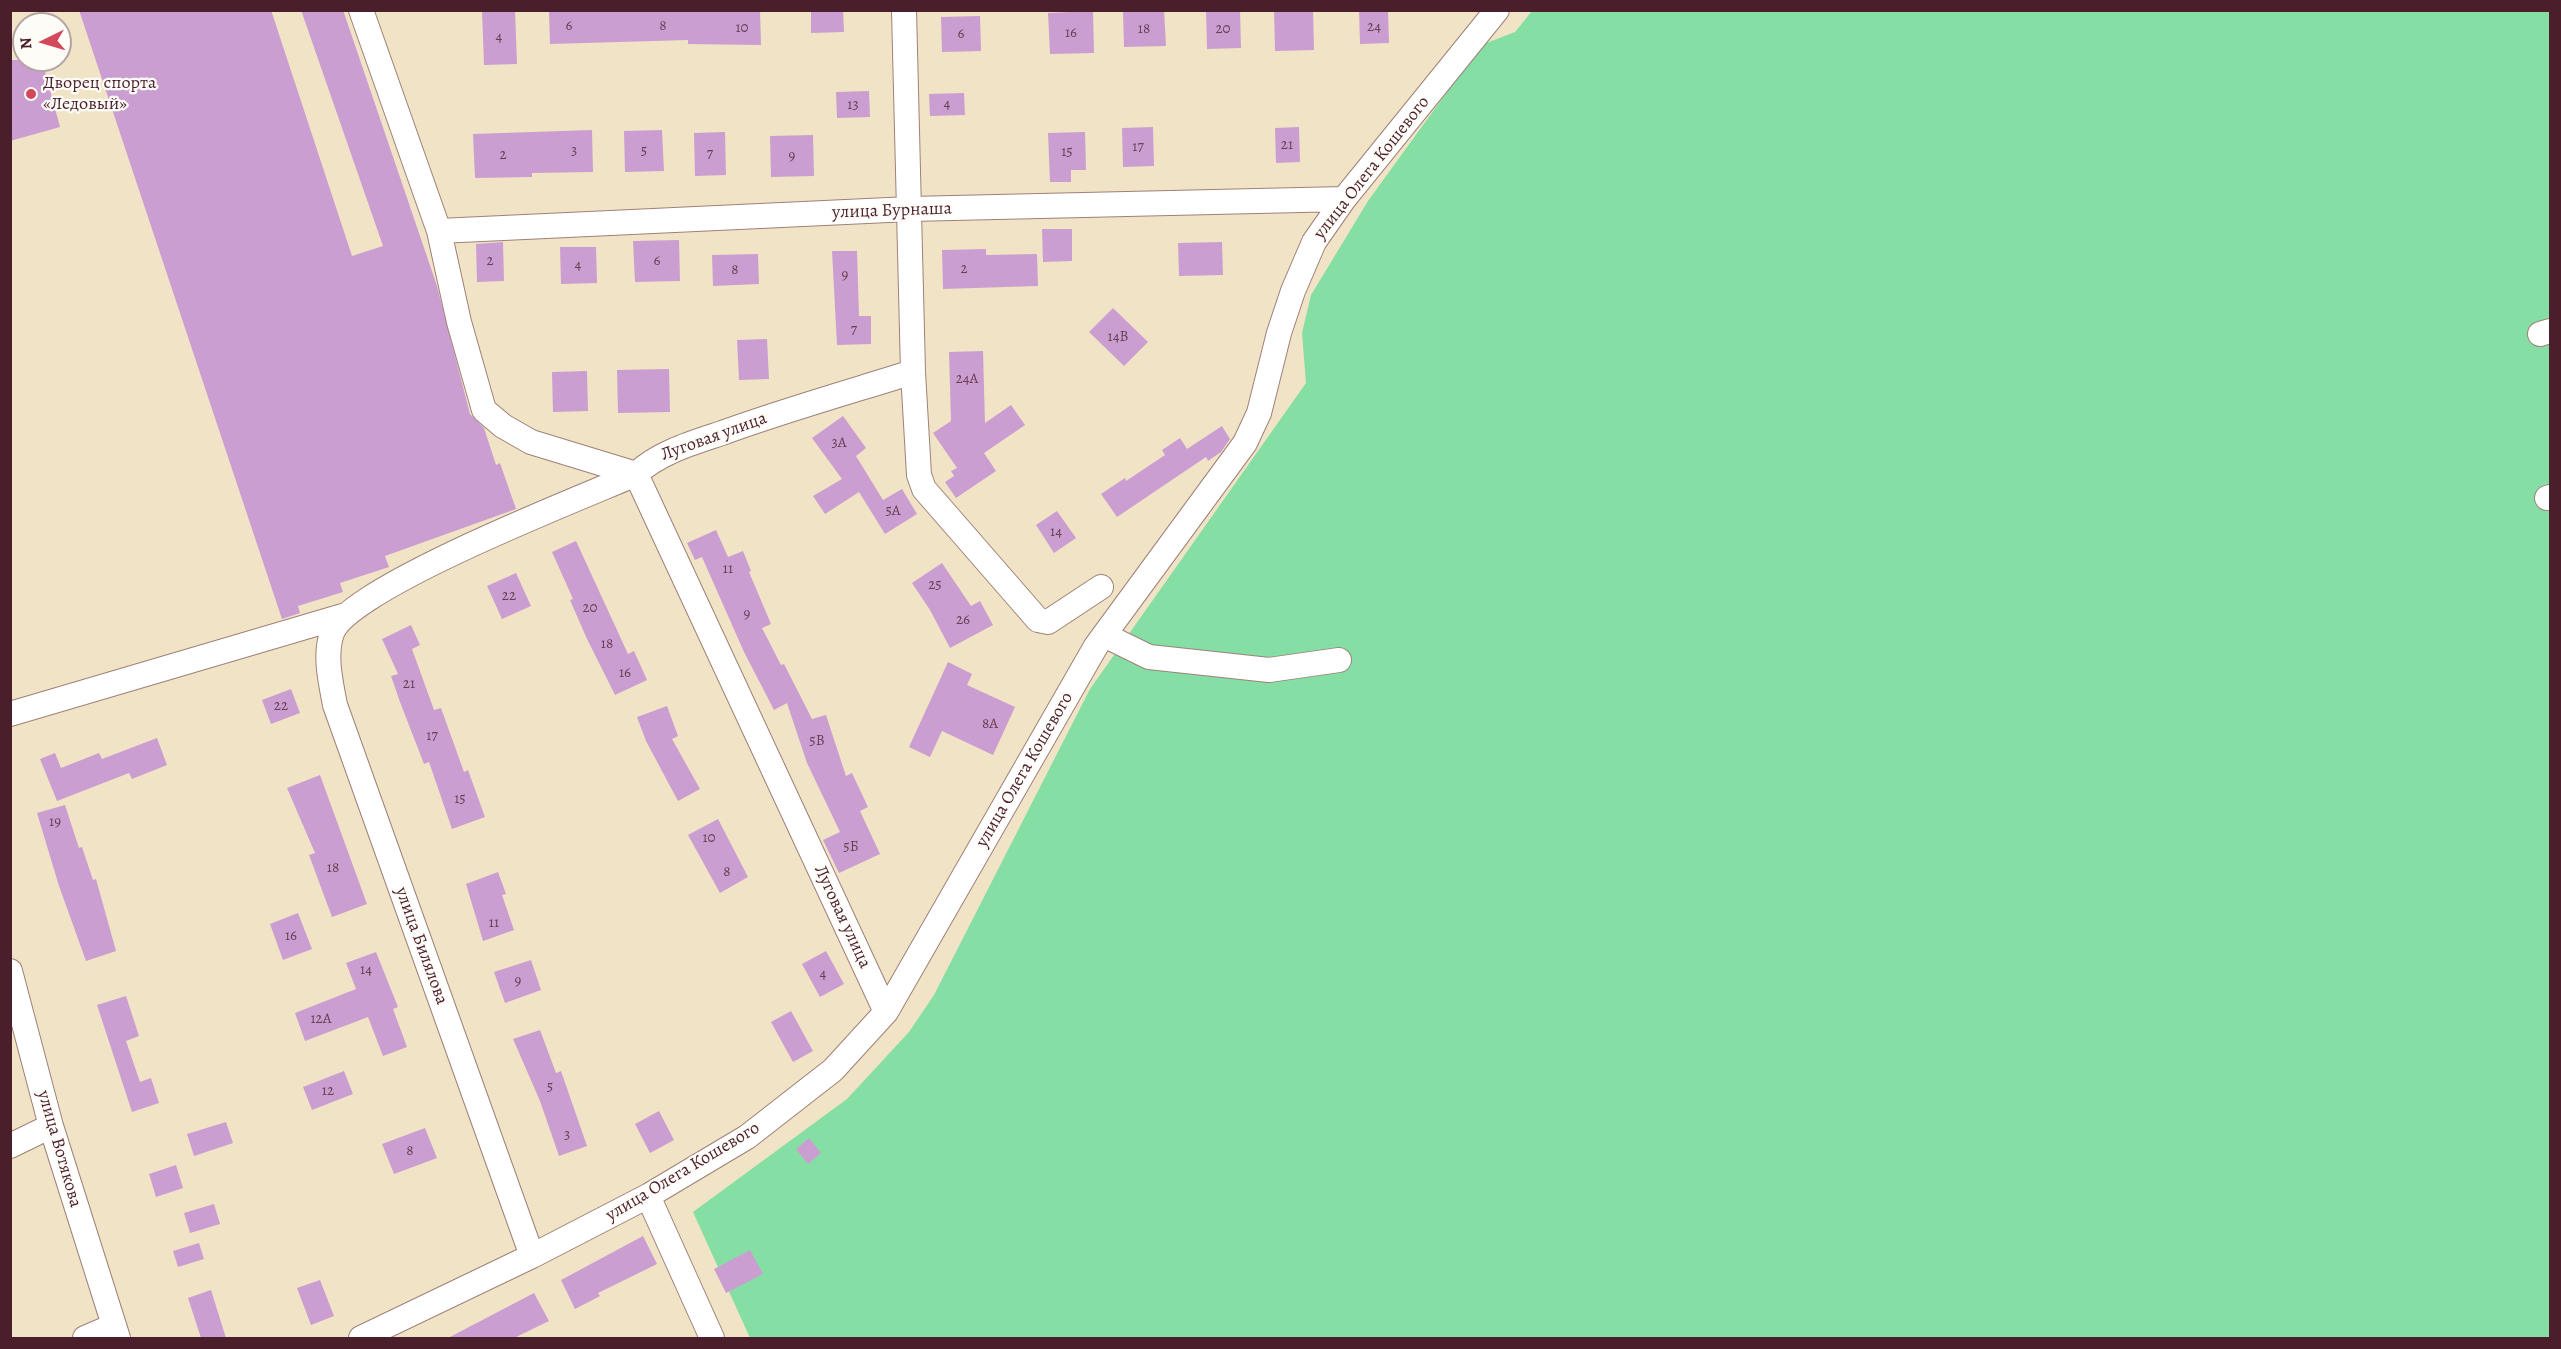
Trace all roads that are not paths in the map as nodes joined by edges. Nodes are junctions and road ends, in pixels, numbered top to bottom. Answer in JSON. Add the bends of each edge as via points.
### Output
{"nodes":[{"id":1,"x":361,"y":10,"type":"edge"},
{"id":2,"x":904,"y":10,"type":"edge"},
{"id":3,"x":1497,"y":10,"type":"edge"},
{"id":4,"x":1344,"y":199,"type":"junction"},
{"id":5,"x":910,"y":209,"type":"junction"},
{"id":6,"x":439,"y":231,"type":"junction"},
{"id":7,"x":913,"y":372,"type":"junction"},
{"id":8,"x":636,"y":474,"type":"junction"},
{"id":9,"x":1101,"y":587,"type":"dead end"},
{"id":10,"x":339,"y":624,"type":"junction"},
{"id":11,"x":1104,"y":635,"type":"junction"},
{"id":12,"x":1340,"y":660,"type":"dead end"},
{"id":13,"x":10,"y":714,"type":"edge"},
{"id":14,"x":10,"y":971,"type":"edge"},
{"id":15,"x":886,"y":1012,"type":"junction"},
{"id":16,"x":51,"y":1126,"type":"junction"},
{"id":17,"x":10,"y":1146,"type":"edge"},
{"id":18,"x":648,"y":1196,"type":"junction"},
{"id":19,"x":532,"y":1256,"type":"junction"},
{"id":20,"x":115,"y":1332,"type":"edge"},
{"id":21,"x":86,"y":1338,"type":"edge"},
{"id":22,"x":361,"y":1338,"type":"edge"},
{"id":23,"x":712,"y":1338,"type":"edge"}],
"edges":[{"from":1,"to":6,"type":"street"},
{"from":2,"to":5,"type":"street"},
{"from":3,"to":4,"type":"street","name":"улица Олега Кошевого"},
{"from":4,"to":5,"type":"street","name":"улица Бурнаша"},
{"from":4,"to":11,"type":"street","name":"улица Олега Кошевого","via":[[1314,242],[1293,291],[1259,413],[1245,443]]},
{"from":5,"to":6,"type":"street","name":"улица Бурнаша"},
{"from":5,"to":7,"type":"street"},
{"from":6,"to":8,"type":"street","via":[[484,410],[531,442]]},
{"from":7,"to":8,"type":"street","name":"Луговая улица","via":[[677,449],[650,460]]},
{"from":7,"to":9,"type":"street","via":[[916,460],[924,489],[1023,605],[1038,620],[1048,622]]},
{"from":8,"to":10,"type":"street","via":[[460,550],[375,593]]},
{"from":8,"to":15,"type":"street","name":"Луговая улица"},
{"from":10,"to":13,"type":"street"},
{"from":10,"to":19,"type":"street","name":"улица Билялова","via":[[328,665],[335,705]]},
{"from":11,"to":12,"type":"street","via":[[1149,657],[1269,669]]},
{"from":11,"to":15,"type":"street","name":"улица Олега Кошевого"},
{"from":14,"to":16,"type":"street","name":"улица Вотякова"},
{"from":15,"to":18,"type":"street","name":"улица Олега Кошевого","via":[[833,1070],[747,1137]]},
{"from":16,"to":17,"type":"street"},
{"from":16,"to":20,"type":"street","name":"улица Вотякова"},
{"from":18,"to":19,"type":"street","name":"улица Олега Кошевого"},
{"from":18,"to":23,"type":"street"},
{"from":19,"to":22,"type":"street","name":"улица Олега Кошевого"},
{"from":20,"to":21,"type":"street"}]}
